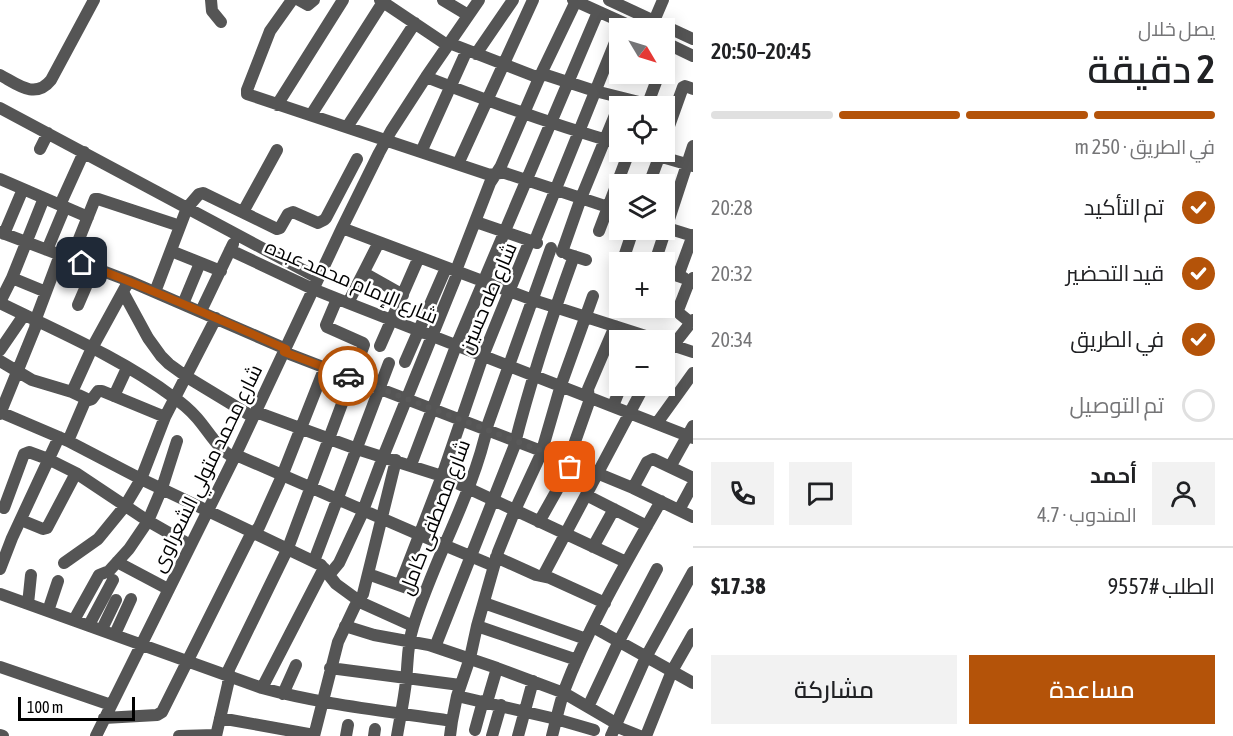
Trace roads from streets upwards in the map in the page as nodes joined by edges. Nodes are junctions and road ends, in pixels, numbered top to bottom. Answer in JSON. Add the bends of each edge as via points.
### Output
{"nodes":[{"id":1,"x":94,"y":0,"type":"edge"},
{"id":2,"x":211,"y":0,"type":"edge"},
{"id":3,"x":292,"y":0,"type":"edge"},
{"id":4,"x":299,"y":0,"type":"edge"},
{"id":5,"x":314,"y":0,"type":"edge"},
{"id":6,"x":343,"y":0,"type":"edge"},
{"id":7,"x":443,"y":0,"type":"edge"},
{"id":8,"x":479,"y":0,"type":"edge"},
{"id":9,"x":513,"y":0,"type":"edge"},
{"id":10,"x":533,"y":0,"type":"edge"},
{"id":11,"x":610,"y":0,"type":"edge"},
{"id":12,"x":663,"y":0,"type":"edge"},
{"id":13,"x":381,"y":1,"type":"edge"},
{"id":14,"x":574,"y":1,"type":"edge"},
{"id":15,"x":598,"y":12,"type":"junction"},
{"id":16,"x":468,"y":15,"type":"junction"},
{"id":17,"x":648,"y":18,"type":"edge"},
{"id":18,"x":655,"y":18,"type":"edge"},
{"id":19,"x":609,"y":19,"type":"edge"},
{"id":20,"x":221,"y":22,"type":"dead end"},
{"id":21,"x":415,"y":23,"type":"junction"},
{"id":22,"x":675,"y":31,"type":"edge"},
{"id":23,"x":693,"y":39,"type":"edge"},
{"id":24,"x":448,"y":44,"type":"junction"},
{"id":25,"x":675,"y":48,"type":"edge"},
{"id":26,"x":472,"y":52,"type":"junction"},
{"id":27,"x":693,"y":56,"type":"edge"},
{"id":28,"x":609,"y":57,"type":"edge"},
{"id":29,"x":504,"y":65,"type":"junction"},
{"id":30,"x":0,"y":75,"type":"edge"},
{"id":31,"x":540,"y":76,"type":"junction"},
{"id":32,"x":426,"y":77,"type":"junction"},
{"id":33,"x":569,"y":83,"type":"junction"},
{"id":34,"x":450,"y":86,"type":"junction"},
{"id":35,"x":693,"y":89,"type":"edge"},
{"id":36,"x":595,"y":91,"type":"junction"},
{"id":37,"x":614,"y":96,"type":"edge"},
{"id":38,"x":487,"y":100,"type":"junction"},
{"id":39,"x":277,"y":105,"type":"junction"},
{"id":40,"x":0,"y":108,"type":"edge"},
{"id":41,"x":675,"y":109,"type":"edge"},
{"id":42,"x":524,"y":114,"type":"junction"},
{"id":43,"x":311,"y":115,"type":"junction"},
{"id":44,"x":552,"y":123,"type":"junction"},
{"id":45,"x":347,"y":128,"type":"junction"},
{"id":46,"x":609,"y":130,"type":"edge"},
{"id":47,"x":578,"y":132,"type":"junction"},
{"id":48,"x":48,"y":133,"type":"junction"},
{"id":49,"x":386,"y":140,"type":"junction"},
{"id":50,"x":605,"y":140,"type":"junction"},
{"id":51,"x":609,"y":141,"type":"edge"},
{"id":52,"x":693,"y":146,"type":"edge"},
{"id":53,"x":40,"y":149,"type":"dead end"},
{"id":54,"x":277,"y":150,"type":"dead end"},
{"id":55,"x":84,"y":152,"type":"junction"},
{"id":56,"x":421,"y":152,"type":"junction"},
{"id":57,"x":357,"y":159,"type":"dead end"},
{"id":58,"x":675,"y":160,"type":"edge"},
{"id":59,"x":458,"y":164,"type":"junction"},
{"id":60,"x":690,"y":165,"type":"edge"},
{"id":61,"x":495,"y":174,"type":"junction"},
{"id":62,"x":528,"y":180,"type":"junction"},
{"id":63,"x":1,"y":181,"type":"edge"},
{"id":64,"x":23,"y":189,"type":"junction"},
{"id":65,"x":555,"y":190,"type":"junction"},
{"id":66,"x":44,"y":198,"type":"junction"},
{"id":67,"x":581,"y":198,"type":"junction"},
{"id":68,"x":675,"y":202,"type":"edge"},
{"id":69,"x":63,"y":206,"type":"junction"},
{"id":70,"x":609,"y":207,"type":"edge"},
{"id":71,"x":187,"y":208,"type":"junction"},
{"id":72,"x":243,"y":213,"type":"junction"},
{"id":73,"x":609,"y":216,"type":"edge"},
{"id":74,"x":88,"y":217,"type":"junction"},
{"id":75,"x":476,"y":222,"type":"junction"},
{"id":76,"x":180,"y":226,"type":"junction"},
{"id":77,"x":342,"y":228,"type":"junction"},
{"id":78,"x":675,"y":230,"type":"edge"},
{"id":79,"x":598,"y":231,"type":"dead end"},
{"id":80,"x":505,"y":232,"type":"junction"},
{"id":81,"x":2,"y":233,"type":"edge"},
{"id":82,"x":238,"y":235,"type":"junction"},
{"id":83,"x":693,"y":236,"type":"edge"},
{"id":84,"x":26,"y":242,"type":"junction"},
{"id":85,"x":379,"y":242,"type":"junction"},
{"id":86,"x":532,"y":242,"type":"junction"},
{"id":87,"x":47,"y":250,"type":"junction"},
{"id":88,"x":230,"y":250,"type":"junction"},
{"id":89,"x":171,"y":251,"type":"junction"},
{"id":90,"x":568,"y":254,"type":"junction"},
{"id":91,"x":65,"y":257,"type":"junction"},
{"id":92,"x":419,"y":258,"type":"junction"},
{"id":93,"x":200,"y":262,"type":"junction"},
{"id":94,"x":94,"y":268,"type":"junction"},
{"id":95,"x":451,"y":270,"type":"junction"},
{"id":96,"x":220,"y":271,"type":"junction"},
{"id":97,"x":363,"y":273,"type":"junction"},
{"id":98,"x":675,"y":275,"type":"edge"},
{"id":99,"x":678,"y":276,"type":"junction"},
{"id":100,"x":12,"y":278,"type":"junction"},
{"id":101,"x":692,"y":280,"type":"edge"},
{"id":102,"x":483,"y":282,"type":"junction"},
{"id":103,"x":316,"y":284,"type":"junction"},
{"id":104,"x":126,"y":286,"type":"junction"},
{"id":105,"x":46,"y":292,"type":"junction"},
{"id":106,"x":155,"y":292,"type":"junction"},
{"id":107,"x":509,"y":292,"type":"junction"},
{"id":108,"x":403,"y":295,"type":"junction"},
{"id":109,"x":592,"y":296,"type":"dead end"},
{"id":110,"x":533,"y":300,"type":"junction"},
{"id":111,"x":343,"y":301,"type":"junction"},
{"id":112,"x":0,"y":303,"type":"edge"},
{"id":113,"x":183,"y":304,"type":"junction"},
{"id":114,"x":78,"y":305,"type":"dead end"},
{"id":115,"x":555,"y":307,"type":"junction"},
{"id":116,"x":201,"y":311,"type":"junction"},
{"id":117,"x":24,"y":315,"type":"junction"},
{"id":118,"x":584,"y":317,"type":"junction"},
{"id":119,"x":216,"y":318,"type":"junction"},
{"id":120,"x":391,"y":320,"type":"junction"},
{"id":121,"x":36,"y":321,"type":"junction"},
{"id":122,"x":692,"y":321,"type":"edge"},
{"id":123,"x":615,"y":327,"type":"junction"},
{"id":124,"x":622,"y":330,"type":"edge"},
{"id":125,"x":418,"y":331,"type":"junction"},
{"id":126,"x":430,"y":336,"type":"junction"},
{"id":127,"x":675,"y":338,"type":"edge"},
{"id":128,"x":380,"y":346,"type":"dead end"},
{"id":129,"x":456,"y":346,"type":"junction"},
{"id":130,"x":675,"y":346,"type":"edge"},
{"id":131,"x":92,"y":348,"type":"junction"},
{"id":132,"x":0,"y":350,"type":"edge"},
{"id":133,"x":285,"y":351,"type":"junction"},
{"id":134,"x":693,"y":352,"type":"edge"},
{"id":135,"x":483,"y":356,"type":"junction"},
{"id":136,"x":0,"y":361,"type":"edge"},
{"id":137,"x":405,"y":362,"type":"dead end"},
{"id":138,"x":389,"y":363,"type":"dead end"},
{"id":139,"x":509,"y":366,"type":"junction"},
{"id":140,"x":325,"y":367,"type":"junction"},
{"id":141,"x":128,"y":368,"type":"junction"},
{"id":142,"x":17,"y":371,"type":"junction"},
{"id":143,"x":693,"y":374,"type":"edge"},
{"id":144,"x":534,"y":375,"type":"junction"},
{"id":145,"x":186,"y":378,"type":"junction"},
{"id":146,"x":352,"y":378,"type":"junction"},
{"id":147,"x":561,"y":385,"type":"junction"},
{"id":148,"x":379,"y":389,"type":"junction"},
{"id":149,"x":72,"y":392,"type":"junction"},
{"id":150,"x":114,"y":396,"type":"junction"},
{"id":151,"x":588,"y":396,"type":"junction"},
{"id":152,"x":617,"y":396,"type":"edge"},
{"id":153,"x":638,"y":396,"type":"edge"},
{"id":154,"x":175,"y":398,"type":"junction"},
{"id":155,"x":86,"y":399,"type":"junction"},
{"id":156,"x":406,"y":399,"type":"junction"},
{"id":157,"x":613,"y":405,"type":"junction"},
{"id":158,"x":433,"y":410,"type":"junction"},
{"id":159,"x":629,"y":412,"type":"junction"},
{"id":160,"x":0,"y":413,"type":"edge"},
{"id":161,"x":255,"y":415,"type":"junction"},
{"id":162,"x":165,"y":417,"type":"junction"},
{"id":163,"x":461,"y":421,"type":"junction"},
{"id":164,"x":657,"y":423,"type":"junction"},
{"id":165,"x":301,"y":429,"type":"junction"},
{"id":166,"x":487,"y":431,"type":"junction"},
{"id":167,"x":691,"y":433,"type":"edge"},
{"id":168,"x":64,"y":439,"type":"junction"},
{"id":169,"x":329,"y":439,"type":"junction"},
{"id":170,"x":177,"y":441,"type":"dead end"},
{"id":171,"x":515,"y":441,"type":"junction"},
{"id":172,"x":357,"y":449,"type":"junction"},
{"id":173,"x":542,"y":451,"type":"junction"},
{"id":174,"x":235,"y":456,"type":"junction"},
{"id":175,"x":382,"y":457,"type":"junction"},
{"id":176,"x":48,"y":459,"type":"junction"},
{"id":177,"x":396,"y":460,"type":"junction"},
{"id":178,"x":570,"y":462,"type":"junction"},
{"id":179,"x":411,"y":465,"type":"junction"},
{"id":180,"x":670,"y":466,"type":"junction"},
{"id":181,"x":76,"y":473,"type":"junction"},
{"id":182,"x":597,"y":473,"type":"junction"},
{"id":183,"x":282,"y":476,"type":"junction"},
{"id":184,"x":442,"y":476,"type":"junction"},
{"id":185,"x":693,"y":478,"type":"edge"},
{"id":186,"x":141,"y":479,"type":"junction"},
{"id":187,"x":693,"y":484,"type":"edge"},
{"id":188,"x":468,"y":487,"type":"junction"},
{"id":189,"x":162,"y":488,"type":"junction"},
{"id":190,"x":310,"y":488,"type":"junction"},
{"id":191,"x":633,"y":488,"type":"junction"},
{"id":192,"x":585,"y":495,"type":"junction"},
{"id":193,"x":494,"y":499,"type":"junction"},
{"id":194,"x":337,"y":500,"type":"junction"},
{"id":195,"x":661,"y":501,"type":"junction"},
{"id":196,"x":125,"y":506,"type":"junction"},
{"id":197,"x":2,"y":508,"type":"edge"},
{"id":198,"x":614,"y":509,"type":"junction"},
{"id":199,"x":208,"y":510,"type":"junction"},
{"id":200,"x":515,"y":510,"type":"junction"},
{"id":201,"x":679,"y":510,"type":"junction"},
{"id":202,"x":363,"y":511,"type":"junction"},
{"id":203,"x":22,"y":517,"type":"junction"},
{"id":204,"x":381,"y":518,"type":"junction"},
{"id":205,"x":693,"y":518,"type":"edge"},
{"id":206,"x":148,"y":521,"type":"junction"},
{"id":207,"x":539,"y":522,"type":"junction"},
{"id":208,"x":647,"y":526,"type":"junction"},
{"id":209,"x":253,"y":532,"type":"junction"},
{"id":210,"x":564,"y":534,"type":"junction"},
{"id":211,"x":420,"y":535,"type":"junction"},
{"id":212,"x":190,"y":545,"type":"junction"},
{"id":213,"x":445,"y":546,"type":"junction"},
{"id":214,"x":288,"y":548,"type":"junction"},
{"id":215,"x":593,"y":548,"type":"junction"},
{"id":216,"x":470,"y":556,"type":"junction"},
{"id":217,"x":495,"y":561,"type":"junction"},
{"id":218,"x":117,"y":562,"type":"junction"},
{"id":219,"x":626,"y":562,"type":"junction"},
{"id":220,"x":64,"y":563,"type":"dead end"},
{"id":221,"x":322,"y":568,"type":"junction"},
{"id":222,"x":657,"y":568,"type":"dead end"},
{"id":223,"x":0,"y":569,"type":"edge"},
{"id":224,"x":693,"y":572,"type":"edge"},
{"id":225,"x":368,"y":574,"type":"junction"},
{"id":226,"x":32,"y":575,"type":"dead end"},
{"id":227,"x":543,"y":576,"type":"junction"},
{"id":228,"x":113,"y":580,"type":"dead end"},
{"id":229,"x":58,"y":581,"type":"dead end"},
{"id":230,"x":400,"y":585,"type":"junction"},
{"id":231,"x":168,"y":589,"type":"junction"},
{"id":232,"x":0,"y":594,"type":"edge"},
{"id":233,"x":424,"y":594,"type":"junction"},
{"id":234,"x":131,"y":599,"type":"dead end"},
{"id":235,"x":116,"y":600,"type":"dead end"},
{"id":236,"x":359,"y":600,"type":"junction"},
{"id":237,"x":484,"y":603,"type":"junction"},
{"id":238,"x":605,"y":603,"type":"junction"},
{"id":239,"x":28,"y":604,"type":"junction"},
{"id":240,"x":48,"y":611,"type":"junction"},
{"id":241,"x":74,"y":620,"type":"junction"},
{"id":242,"x":89,"y":625,"type":"junction"},
{"id":243,"x":345,"y":626,"type":"junction"},
{"id":244,"x":413,"y":626,"type":"junction"},
{"id":245,"x":477,"y":626,"type":"junction"},
{"id":246,"x":593,"y":627,"type":"junction"},
{"id":247,"x":102,"y":629,"type":"junction"},
{"id":248,"x":115,"y":634,"type":"junction"},
{"id":249,"x":693,"y":634,"type":"edge"},
{"id":250,"x":586,"y":639,"type":"junction"},
{"id":251,"x":409,"y":641,"type":"junction"},
{"id":252,"x":619,"y":641,"type":"junction"},
{"id":253,"x":141,"y":644,"type":"junction"},
{"id":254,"x":435,"y":646,"type":"junction"},
{"id":255,"x":646,"y":657,"type":"junction"},
{"id":256,"x":470,"y":658,"type":"junction"},
{"id":257,"x":577,"y":660,"type":"junction"},
{"id":258,"x":187,"y":661,"type":"junction"},
{"id":259,"x":296,"y":665,"type":"dead end"},
{"id":260,"x":0,"y":667,"type":"edge"},
{"id":261,"x":330,"y":668,"type":"junction"},
{"id":262,"x":497,"y":668,"type":"junction"},
{"id":263,"x":672,"y":671,"type":"junction"},
{"id":264,"x":228,"y":676,"type":"junction"},
{"id":265,"x":406,"y":679,"type":"junction"},
{"id":266,"x":532,"y":681,"type":"junction"},
{"id":267,"x":693,"y":683,"type":"edge"},
{"id":268,"x":262,"y":688,"type":"junction"},
{"id":269,"x":459,"y":691,"type":"junction"},
{"id":270,"x":564,"y":693,"type":"junction"},
{"id":271,"x":283,"y":694,"type":"junction"},
{"id":272,"x":323,"y":702,"type":"junction"},
{"id":273,"x":485,"y":702,"type":"junction"},
{"id":274,"x":111,"y":705,"type":"junction"},
{"id":275,"x":501,"y":705,"type":"junction"},
{"id":276,"x":588,"y":707,"type":"junction"},
{"id":277,"x":524,"y":711,"type":"junction"},
{"id":278,"x":401,"y":713,"type":"junction"},
{"id":279,"x":600,"y":714,"type":"junction"},
{"id":280,"x":104,"y":718,"type":"junction"},
{"id":281,"x":220,"y":718,"type":"junction"},
{"id":282,"x":556,"y":719,"type":"junction"},
{"id":283,"x":452,"y":721,"type":"junction"},
{"id":284,"x":475,"y":730,"type":"dead end"},
{"id":285,"x":613,"y":730,"type":"edge"},
{"id":286,"x":593,"y":733,"type":"edge"},
{"id":287,"x":96,"y":736,"type":"edge"},
{"id":288,"x":179,"y":736,"type":"edge"},
{"id":289,"x":216,"y":736,"type":"edge"},
{"id":290,"x":314,"y":736,"type":"edge"},
{"id":291,"x":397,"y":736,"type":"edge"},
{"id":292,"x":450,"y":736,"type":"edge"},
{"id":293,"x":492,"y":736,"type":"edge"},
{"id":294,"x":518,"y":736,"type":"edge"},
{"id":295,"x":552,"y":736,"type":"edge"},
{"id":296,"x":640,"y":736,"type":"edge"},
{"id":297,"x":646,"y":736,"type":"edge"}],
"edges":[{"from":1,"to":30,"type":"street","via":[[48,84],[30,90]]},
{"from":2,"to":20,"type":"street","via":[[212,11]]},
{"from":3,"to":39,"type":"street","via":[[272,27],[247,90],[249,95]]},
{"from":4,"to":5,"type":"street","via":[[308,5]]},
{"from":6,"to":39,"type":"street"},
{"from":7,"to":16,"type":"street"},
{"from":8,"to":16,"type":"street","name":"شارع محمد متولي الشعراوى"},
{"from":9,"to":26,"type":"street"},
{"from":10,"to":29,"type":"street"},
{"from":11,"to":17,"type":"street"},
{"from":12,"to":18,"type":"street"},
{"from":13,"to":21,"type":"street"},
{"from":13,"to":43,"type":"street"},
{"from":14,"to":15,"type":"street"},
{"from":14,"to":31,"type":"street"},
{"from":15,"to":19,"type":"street"},
{"from":15,"to":33,"type":"street"},
{"from":16,"to":24,"type":"street","name":"شارع محمد متولي الشعراوى"},
{"from":21,"to":24,"type":"street"},
{"from":21,"to":45,"type":"street"},
{"from":22,"to":23,"type":"street"},
{"from":24,"to":26,"type":"street"},
{"from":24,"to":32,"type":"street","name":"شارع محمد متولي الشعراوى"},
{"from":25,"to":27,"type":"street"},
{"from":26,"to":29,"type":"street"},
{"from":26,"to":34,"type":"street"},
{"from":28,"to":36,"type":"street","name":"شارع طه حسين"},
{"from":29,"to":31,"type":"street"},
{"from":29,"to":38,"type":"street"},
{"from":31,"to":33,"type":"street"},
{"from":31,"to":42,"type":"street"},
{"from":32,"to":34,"type":"street"},
{"from":32,"to":49,"type":"street","name":"شارع محمد متولي الشعراوى"},
{"from":33,"to":36,"type":"street"},
{"from":33,"to":44,"type":"street"},
{"from":34,"to":38,"type":"street"},
{"from":34,"to":56,"type":"street"},
{"from":35,"to":41,"type":"street","via":[[683,87]]},
{"from":36,"to":37,"type":"street"},
{"from":36,"to":47,"type":"street","name":"شارع طه حسين"},
{"from":38,"to":42,"type":"street"},
{"from":38,"to":59,"type":"street"},
{"from":39,"to":43,"type":"street"},
{"from":40,"to":48,"type":"street"},
{"from":42,"to":44,"type":"street"},
{"from":42,"to":61,"type":"street"},
{"from":43,"to":45,"type":"street"},
{"from":44,"to":47,"type":"street"},
{"from":44,"to":62,"type":"street"},
{"from":45,"to":49,"type":"street"},
{"from":46,"to":50,"type":"street","name":"شارع مصطفى كامل"},
{"from":47,"to":50,"type":"street"},
{"from":47,"to":65,"type":"street","name":"شارع طه حسين"},
{"from":48,"to":53,"type":"street"},
{"from":48,"to":55,"type":"street"},
{"from":49,"to":56,"type":"street"},
{"from":49,"to":77,"type":"street","name":"شارع محمد متولي الشعراوى"},
{"from":50,"to":51,"type":"street"},
{"from":50,"to":67,"type":"street","name":"شارع مصطفى كامل"},
{"from":52,"to":60,"type":"street"},
{"from":54,"to":72,"type":"street"},
{"from":55,"to":69,"type":"street"},
{"from":55,"to":71,"type":"street"},
{"from":56,"to":59,"type":"street"},
{"from":57,"to":72,"type":"street","via":[[321,222],[292,212],[277,229]]},
{"from":58,"to":60,"type":"street"},
{"from":59,"to":61,"type":"street"},
{"from":60,"to":68,"type":"street"},
{"from":61,"to":62,"type":"street"},
{"from":61,"to":75,"type":"street"},
{"from":62,"to":65,"type":"street"},
{"from":62,"to":80,"type":"street"},
{"from":63,"to":64,"type":"street"},
{"from":64,"to":66,"type":"street"},
{"from":64,"to":81,"type":"street"},
{"from":65,"to":67,"type":"street"},
{"from":65,"to":86,"type":"street","name":"شارع طه حسين"},
{"from":66,"to":69,"type":"street"},
{"from":66,"to":84,"type":"street"},
{"from":67,"to":70,"type":"street"},
{"from":67,"to":90,"type":"street","name":"شارع مصطفى كامل"},
{"from":69,"to":74,"type":"street"},
{"from":69,"to":87,"type":"street"},
{"from":71,"to":72,"type":"street","via":[[203,193]]},
{"from":71,"to":76,"type":"street"},
{"from":71,"to":82,"type":"street"},
{"from":73,"to":79,"type":"street"},
{"from":74,"to":76,"type":"street","via":[[97,199]]},
{"from":74,"to":91,"type":"street"},
{"from":75,"to":80,"type":"street"},
{"from":75,"to":95,"type":"street"},
{"from":76,"to":89,"type":"street"},
{"from":77,"to":85,"type":"street"},
{"from":77,"to":103,"type":"street","name":"شارع محمد متولي الشعراوى"},
{"from":78,"to":83,"type":"street"},
{"from":80,"to":86,"type":"street"},
{"from":80,"to":102,"type":"street"},
{"from":81,"to":84,"type":"street"},
{"from":82,"to":88,"type":"street"},
{"from":82,"to":103,"type":"street"},
{"from":83,"to":99,"type":"street"},
{"from":84,"to":87,"type":"street"},
{"from":84,"to":100,"type":"street"},
{"from":85,"to":92,"type":"street"},
{"from":85,"to":97,"type":"street"},
{"from":86,"to":90,"type":"street"},
{"from":86,"to":107,"type":"street","name":"شارع طه حسين"},
{"from":87,"to":91,"type":"street"},
{"from":88,"to":96,"type":"street"},
{"from":88,"to":103,"type":"street","name":"شارع الإمام محمد عبده"},
{"from":89,"to":93,"type":"street"},
{"from":89,"to":106,"type":"street"},
{"from":90,"to":110,"type":"street","name":"شارع مصطفى كامل"},
{"from":90,"to":115,"type":"street"},
{"from":91,"to":94,"type":"street"},
{"from":91,"to":105,"type":"street"},
{"from":92,"to":95,"type":"street"},
{"from":92,"to":108,"type":"street"},
{"from":93,"to":96,"type":"street"},
{"from":93,"to":113,"type":"street"},
{"from":94,"to":104,"type":"street"},
{"from":94,"to":114,"type":"street"},
{"from":95,"to":102,"type":"street"},
{"from":95,"to":125,"type":"street"},
{"from":95,"to":126,"type":"street","via":[[456,277]]},
{"from":96,"to":116,"type":"street"},
{"from":97,"to":108,"type":"street"},
{"from":97,"to":111,"type":"street"},
{"from":98,"to":99,"type":"street"},
{"from":99,"to":101,"type":"street"},
{"from":100,"to":105,"type":"street"},
{"from":100,"to":112,"type":"street"},
{"from":101,"to":122,"type":"street","via":[[678,310]]},
{"from":102,"to":107,"type":"street"},
{"from":102,"to":129,"type":"street"},
{"from":103,"to":111,"type":"street","name":"شارع الإمام محمد عبده"},
{"from":103,"to":133,"type":"street","name":"شارع محمد متولي الشعراوى"},
{"from":104,"to":106,"type":"street"},
{"from":104,"to":131,"type":"street"},
{"from":104,"to":145,"type":"street","via":[[154,348]]},
{"from":105,"to":121,"type":"street"},
{"from":106,"to":113,"type":"street"},
{"from":107,"to":110,"type":"street"},
{"from":107,"to":135,"type":"street","name":"شارع طه حسين"},
{"from":108,"to":120,"type":"street"},
{"from":109,"to":118,"type":"street"},
{"from":110,"to":115,"type":"street"},
{"from":110,"to":139,"type":"street","name":"شارع مصطفى كامل"},
{"from":111,"to":120,"type":"street","name":"شارع الإمام محمد عبده"},
{"from":111,"to":146,"type":"street","via":[[326,325],[364,344]]},
{"from":112,"to":117,"type":"street"},
{"from":113,"to":116,"type":"street"},
{"from":115,"to":118,"type":"street"},
{"from":115,"to":144,"type":"street"},
{"from":116,"to":119,"type":"street"},
{"from":117,"to":121,"type":"street"},
{"from":117,"to":132,"type":"street"},
{"from":118,"to":123,"type":"street"},
{"from":118,"to":147,"type":"street"},
{"from":119,"to":133,"type":"street"},
{"from":119,"to":145,"type":"street"},
{"from":120,"to":125,"type":"street","name":"شارع الإمام محمد عبده"},
{"from":120,"to":128,"type":"street"},
{"from":121,"to":131,"type":"street"},
{"from":121,"to":142,"type":"street"},
{"from":122,"to":127,"type":"street"},
{"from":123,"to":124,"type":"street"},
{"from":123,"to":151,"type":"street"},
{"from":125,"to":126,"type":"street","name":"شارع الإمام محمد عبده"},
{"from":125,"to":137,"type":"street"},
{"from":126,"to":129,"type":"street","name":"شارع الإمام محمد عبده"},
{"from":126,"to":156,"type":"street"},
{"from":129,"to":135,"type":"street","name":"شارع الإمام محمد عبده"},
{"from":129,"to":158,"type":"street"},
{"from":130,"to":134,"type":"street"},
{"from":131,"to":141,"type":"street"},
{"from":131,"to":149,"type":"street"},
{"from":133,"to":140,"type":"street"},
{"from":133,"to":161,"type":"street","name":"شارع محمد متولي الشعراوى"},
{"from":135,"to":139,"type":"street","name":"شارع الإمام محمد عبده"},
{"from":135,"to":163,"type":"street","name":"شارع طه حسين"},
{"from":136,"to":142,"type":"street"},
{"from":138,"to":148,"type":"street"},
{"from":139,"to":144,"type":"street","name":"شارع الإمام محمد عبده"},
{"from":139,"to":166,"type":"street","name":"شارع مصطفى كامل"},
{"from":140,"to":146,"type":"street"},
{"from":140,"to":165,"type":"street"},
{"from":141,"to":150,"type":"street"},
{"from":141,"to":154,"type":"street"},
{"from":142,"to":149,"type":"street","via":[[32,380]]},
{"from":142,"to":160,"type":"street"},
{"from":143,"to":164,"type":"street"},
{"from":144,"to":147,"type":"street","name":"شارع الإمام محمد عبده"},
{"from":144,"to":171,"type":"street"},
{"from":145,"to":154,"type":"street"},
{"from":145,"to":161,"type":"street"},
{"from":146,"to":148,"type":"street"},
{"from":146,"to":169,"type":"street"},
{"from":147,"to":151,"type":"street","name":"شارع الإمام محمد عبده"},
{"from":147,"to":173,"type":"street"},
{"from":148,"to":156,"type":"street"},
{"from":148,"to":172,"type":"street"},
{"from":149,"to":155,"type":"street"},
{"from":150,"to":155,"type":"street","via":[[100,390],[91,400]]},
{"from":150,"to":162,"type":"street"},
{"from":151,"to":157,"type":"street","name":"شارع الإمام محمد عبده"},
{"from":151,"to":178,"type":"street"},
{"from":152,"to":157,"type":"street"},
{"from":153,"to":159,"type":"street"},
{"from":154,"to":162,"type":"street"},
{"from":154,"to":174,"type":"street","via":[[217,444]]},
{"from":155,"to":168,"type":"street"},
{"from":156,"to":158,"type":"street"},
{"from":156,"to":175,"type":"street"},
{"from":157,"to":159,"type":"street","name":"شارع الإمام محمد عبده"},
{"from":158,"to":163,"type":"street"},
{"from":158,"to":179,"type":"street"},
{"from":159,"to":164,"type":"street","name":"شارع الإمام محمد عبده"},
{"from":159,"to":182,"type":"street"},
{"from":160,"to":168,"type":"street"},
{"from":161,"to":165,"type":"street"},
{"from":161,"to":174,"type":"street","name":"شارع محمد متولي الشعراوى"},
{"from":162,"to":186,"type":"street"},
{"from":163,"to":166,"type":"street"},
{"from":163,"to":184,"type":"street","name":"شارع طه حسين"},
{"from":164,"to":167,"type":"street","name":"شارع الإمام محمد عبده"},
{"from":165,"to":169,"type":"street"},
{"from":165,"to":183,"type":"street"},
{"from":166,"to":171,"type":"street"},
{"from":166,"to":188,"type":"street","name":"شارع مصطفى كامل"},
{"from":167,"to":180,"type":"street"},
{"from":168,"to":176,"type":"street"},
{"from":168,"to":186,"type":"street"},
{"from":169,"to":172,"type":"street"},
{"from":169,"to":190,"type":"street"},
{"from":170,"to":189,"type":"street"},
{"from":171,"to":173,"type":"street"},
{"from":171,"to":193,"type":"street"},
{"from":172,"to":175,"type":"street"},
{"from":172,"to":194,"type":"street"},
{"from":173,"to":178,"type":"street"},
{"from":173,"to":200,"type":"street"},
{"from":174,"to":183,"type":"street"},
{"from":174,"to":199,"type":"street","name":"شارع محمد متولي الشعراوى"},
{"from":175,"to":177,"type":"street"},
{"from":175,"to":202,"type":"street"},
{"from":176,"to":181,"type":"street"},
{"from":176,"to":197,"type":"street","via":[[25,453]]},
{"from":176,"to":203,"type":"street"},
{"from":177,"to":179,"type":"street"},
{"from":177,"to":204,"type":"street"},
{"from":178,"to":182,"type":"street"},
{"from":178,"to":207,"type":"street"},
{"from":179,"to":184,"type":"street"},
{"from":180,"to":185,"type":"street"},
{"from":180,"to":191,"type":"street","via":[[649,459]]},
{"from":181,"to":196,"type":"street"},
{"from":181,"to":203,"type":"street","via":[[47,528]]},
{"from":182,"to":191,"type":"street"},
{"from":182,"to":192,"type":"street"},
{"from":183,"to":190,"type":"street"},
{"from":183,"to":209,"type":"street","via":[[259,527]]},
{"from":184,"to":188,"type":"street"},
{"from":184,"to":211,"type":"street","name":"شارع طه حسين"},
{"from":186,"to":189,"type":"street"},
{"from":186,"to":196,"type":"street"},
{"from":187,"to":201,"type":"street"},
{"from":188,"to":193,"type":"street"},
{"from":188,"to":213,"type":"street","name":"شارع مصطفى كامل"},
{"from":189,"to":199,"type":"street"},
{"from":189,"to":206,"type":"street"},
{"from":190,"to":194,"type":"street"},
{"from":190,"to":214,"type":"street"},
{"from":191,"to":195,"type":"street"},
{"from":192,"to":198,"type":"street"},
{"from":192,"to":210,"type":"street"},
{"from":193,"to":200,"type":"street"},
{"from":193,"to":216,"type":"street"},
{"from":194,"to":202,"type":"street"},
{"from":194,"to":221,"type":"street"},
{"from":195,"to":201,"type":"street"},
{"from":195,"to":208,"type":"street"},
{"from":196,"to":206,"type":"street"},
{"from":196,"to":220,"type":"street","via":[[98,539]]},
{"from":197,"to":203,"type":"street"},
{"from":198,"to":208,"type":"street"},
{"from":198,"to":215,"type":"street"},
{"from":199,"to":209,"type":"street"},
{"from":199,"to":212,"type":"street","name":"شارع محمد متولي الشعراوى"},
{"from":200,"to":207,"type":"street"},
{"from":200,"to":217,"type":"street"},
{"from":201,"to":205,"type":"street"},
{"from":202,"to":204,"type":"street"},
{"from":202,"to":221,"type":"street","via":[[339,563]]},
{"from":203,"to":223,"type":"street"},
{"from":204,"to":211,"type":"street"},
{"from":204,"to":225,"type":"street"},
{"from":206,"to":212,"type":"street"},
{"from":206,"to":218,"type":"street"},
{"from":207,"to":210,"type":"street"},
{"from":208,"to":219,"type":"street"},
{"from":209,"to":214,"type":"street"},
{"from":209,"to":258,"type":"street"},
{"from":210,"to":215,"type":"street"},
{"from":210,"to":227,"type":"street"},
{"from":211,"to":213,"type":"street"},
{"from":211,"to":230,"type":"street","name":"شارع طه حسين"},
{"from":212,"to":231,"type":"street","name":"شارع محمد متولي الشعراوى"},
{"from":213,"to":216,"type":"street"},
{"from":213,"to":233,"type":"street","name":"شارع مصطفى كامل"},
{"from":214,"to":221,"type":"street"},
{"from":214,"to":264,"type":"street"},
{"from":215,"to":219,"type":"street"},
{"from":216,"to":217,"type":"street"},
{"from":216,"to":254,"type":"street"},
{"from":217,"to":227,"type":"street"},
{"from":217,"to":237,"type":"street"},
{"from":218,"to":231,"type":"street"},
{"from":218,"to":241,"type":"street","via":[[99,575]]},
{"from":219,"to":238,"type":"street"},
{"from":221,"to":236,"type":"street"},
{"from":221,"to":268,"type":"street"},
{"from":222,"to":252,"type":"street"},
{"from":224,"to":255,"type":"street"},
{"from":225,"to":230,"type":"street"},
{"from":225,"to":236,"type":"street"},
{"from":226,"to":239,"type":"street"},
{"from":227,"to":238,"type":"street"},
{"from":228,"to":242,"type":"street"},
{"from":229,"to":240,"type":"street"},
{"from":230,"to":233,"type":"street"},
{"from":231,"to":253,"type":"street","name":"شارع محمد متولي الشعراوى"},
{"from":232,"to":239,"type":"street"},
{"from":233,"to":244,"type":"street","name":"شارع مصطفى كامل"},
{"from":234,"to":248,"type":"street"},
{"from":235,"to":247,"type":"street"},
{"from":236,"to":243,"type":"street"},
{"from":236,"to":244,"type":"street"},
{"from":237,"to":245,"type":"street"},
{"from":237,"to":250,"type":"street"},
{"from":238,"to":246,"type":"street"},
{"from":239,"to":240,"type":"street"},
{"from":240,"to":241,"type":"street"},
{"from":241,"to":242,"type":"street"},
{"from":242,"to":247,"type":"street"},
{"from":243,"to":251,"type":"street"},
{"from":243,"to":261,"type":"street"},
{"from":244,"to":251,"type":"street","name":"شارع مصطفى كامل"},
{"from":245,"to":256,"type":"street"},
{"from":245,"to":257,"type":"street"},
{"from":246,"to":250,"type":"street"},
{"from":246,"to":252,"type":"street"},
{"from":247,"to":248,"type":"street"},
{"from":248,"to":253,"type":"street"},
{"from":249,"to":263,"type":"street"},
{"from":250,"to":257,"type":"street"},
{"from":251,"to":254,"type":"street"},
{"from":251,"to":265,"type":"street","name":"شارع مصطفى كامل"},
{"from":252,"to":255,"type":"street"},
{"from":252,"to":276,"type":"street"},
{"from":253,"to":258,"type":"street"},
{"from":253,"to":274,"type":"street","name":"شارع محمد متولي الشعراوى"},
{"from":254,"to":256,"type":"street"},
{"from":255,"to":263,"type":"street"},
{"from":255,"to":285,"type":"street"},
{"from":256,"to":262,"type":"street"},
{"from":256,"to":269,"type":"street"},
{"from":257,"to":270,"type":"street"},
{"from":258,"to":264,"type":"street"},
{"from":258,"to":280,"type":"street","via":[[161,713]]},
{"from":259,"to":271,"type":"street"},
{"from":260,"to":274,"type":"street"},
{"from":261,"to":265,"type":"street"},
{"from":261,"to":272,"type":"street"},
{"from":262,"to":266,"type":"street"},
{"from":262,"to":273,"type":"street"},
{"from":263,"to":267,"type":"street"},
{"from":263,"to":297,"type":"street"},
{"from":264,"to":268,"type":"street"},
{"from":264,"to":281,"type":"street"},
{"from":265,"to":269,"type":"street"},
{"from":265,"to":278,"type":"street","name":"شارع مصطفى كامل"},
{"from":266,"to":270,"type":"street"},
{"from":266,"to":277,"type":"street"},
{"from":268,"to":271,"type":"street"},
{"from":269,"to":273,"type":"street"},
{"from":269,"to":283,"type":"street"},
{"from":270,"to":276,"type":"street"},
{"from":270,"to":282,"type":"street"},
{"from":271,"to":272,"type":"street"},
{"from":272,"to":278,"type":"street"},
{"from":272,"to":290,"type":"street"},
{"from":273,"to":275,"type":"street"},
{"from":273,"to":284,"type":"street"},
{"from":274,"to":280,"type":"street","name":"شارع محمد متولي الشعراوى"},
{"from":275,"to":277,"type":"street"},
{"from":275,"to":293,"type":"street"},
{"from":276,"to":279,"type":"street"},
{"from":277,"to":282,"type":"street"},
{"from":277,"to":294,"type":"street"},
{"from":278,"to":283,"type":"street"},
{"from":278,"to":291,"type":"street","name":"شارع مصطفى كامل"},
{"from":279,"to":285,"type":"street"},
{"from":279,"to":286,"type":"street"},
{"from":280,"to":287,"type":"street","name":"شارع محمد متولي الشعراوى"},
{"from":281,"to":289,"type":"street"},
{"from":281,"to":290,"type":"street"},
{"from":282,"to":286,"type":"street"},
{"from":282,"to":295,"type":"street"},
{"from":283,"to":292,"type":"street"},
{"from":285,"to":296,"type":"street","via":[[620,728]]},
{"from":288,"to":289,"type":"street"}]}
